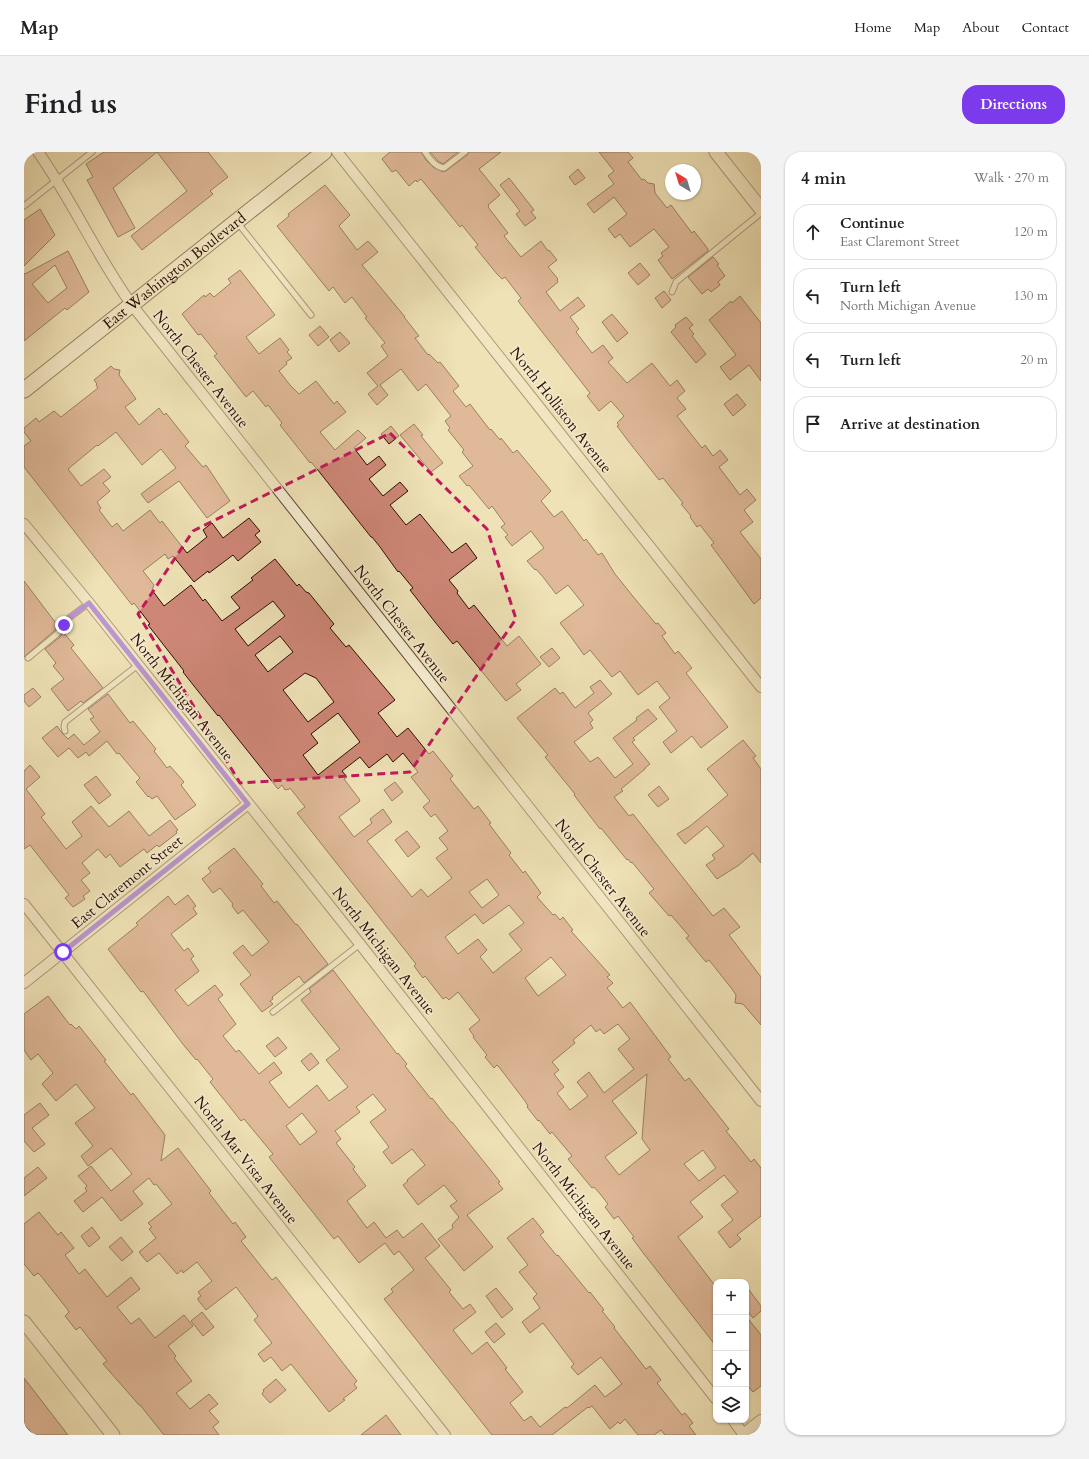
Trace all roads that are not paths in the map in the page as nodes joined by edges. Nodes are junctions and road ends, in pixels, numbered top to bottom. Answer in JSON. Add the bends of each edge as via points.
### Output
{"nodes":[{"id":1,"x":38,"y":152,"type":"edge"},
{"id":2,"x":92,"y":152,"type":"edge"},
{"id":3,"x":324,"y":152,"type":"edge"},
{"id":4,"x":337,"y":152,"type":"edge"},
{"id":5,"x":425,"y":152,"type":"edge"},
{"id":6,"x":465,"y":152,"type":"edge"},
{"id":7,"x":716,"y":152,"type":"edge"},
{"id":8,"x":57,"y":179,"type":"junction"},
{"id":9,"x":24,"y":206,"type":"edge"},
{"id":10,"x":761,"y":209,"type":"edge"},
{"id":11,"x":761,"y":213,"type":"edge"},
{"id":12,"x":237,"y":222,"type":"junction"},
{"id":13,"x":672,"y":292,"type":"dead end"},
{"id":14,"x":132,"y":306,"type":"junction"},
{"id":15,"x":311,"y":314,"type":"dead end"},
{"id":16,"x":24,"y":390,"type":"edge"},
{"id":17,"x":24,"y":524,"type":"edge"},
{"id":18,"x":89,"y":603,"type":"junction"},
{"id":19,"x":28,"y":658,"type":"dead end"},
{"id":20,"x":138,"y":665,"type":"junction"},
{"id":21,"x":761,"y":687,"type":"edge"},
{"id":22,"x":65,"y":731,"type":"dead end"},
{"id":23,"x":248,"y":804,"type":"junction"},
{"id":24,"x":24,"y":904,"type":"edge"},
{"id":25,"x":360,"y":944,"type":"junction"},
{"id":26,"x":63,"y":952,"type":"junction"},
{"id":27,"x":24,"y":983,"type":"edge"},
{"id":28,"x":273,"y":1012,"type":"dead end"},
{"id":29,"x":761,"y":1101,"type":"edge"},
{"id":30,"x":24,"y":1322,"type":"edge"},
{"id":31,"x":713,"y":1395,"type":"edge"},
{"id":32,"x":761,"y":1420,"type":"edge"},
{"id":33,"x":735,"y":1423,"type":"edge"},
{"id":34,"x":114,"y":1435,"type":"edge"},
{"id":35,"x":445,"y":1435,"type":"edge"},
{"id":36,"x":743,"y":1435,"type":"edge"}],
"edges":[{"from":1,"to":8,"type":"street","name":"North Chester Avenue"},
{"from":2,"to":8,"type":"lane"},
{"from":3,"to":12,"type":"main road","name":"East Washington Boulevard"},
{"from":4,"to":21,"type":"street","name":"North Holliston Avenue"},
{"from":5,"to":6,"type":"lane","via":[[439,168],[444,168]]},
{"from":7,"to":10,"type":"street"},
{"from":8,"to":9,"type":"lane"},
{"from":8,"to":14,"type":"street","name":"North Chester Avenue","via":[[112,278]]},
{"from":11,"to":13,"type":"lane","via":[[676,282]]},
{"from":12,"to":14,"type":"main road","name":"East Washington Boulevard"},
{"from":12,"to":15,"type":"lane"},
{"from":14,"to":16,"type":"main road","name":"East Washington Boulevard"},
{"from":14,"to":29,"type":"street","name":"North Chester Avenue"},
{"from":17,"to":18,"type":"street","name":"North Michigan Avenue"},
{"from":18,"to":19,"type":"lane","via":[[69,618],[57,634]]},
{"from":18,"to":20,"type":"street","name":"North Michigan Avenue"},
{"from":20,"to":22,"type":"lane","via":[[65,722]]},
{"from":20,"to":23,"type":"street","name":"North Michigan Avenue"},
{"from":23,"to":25,"type":"street","name":"North Michigan Avenue"},
{"from":23,"to":26,"type":"street","name":"East Claremont Street"},
{"from":24,"to":26,"type":"street","name":"North Mar Vista Avenue"},
{"from":25,"to":28,"type":"lane"},
{"from":25,"to":31,"type":"street","name":"North Michigan Avenue"},
{"from":26,"to":27,"type":"street","name":"East Claremont Street"},
{"from":26,"to":35,"type":"street","name":"North Mar Vista Avenue"},
{"from":30,"to":34,"type":"street"},
{"from":32,"to":36,"type":"street"},
{"from":33,"to":36,"type":"street"}]}
